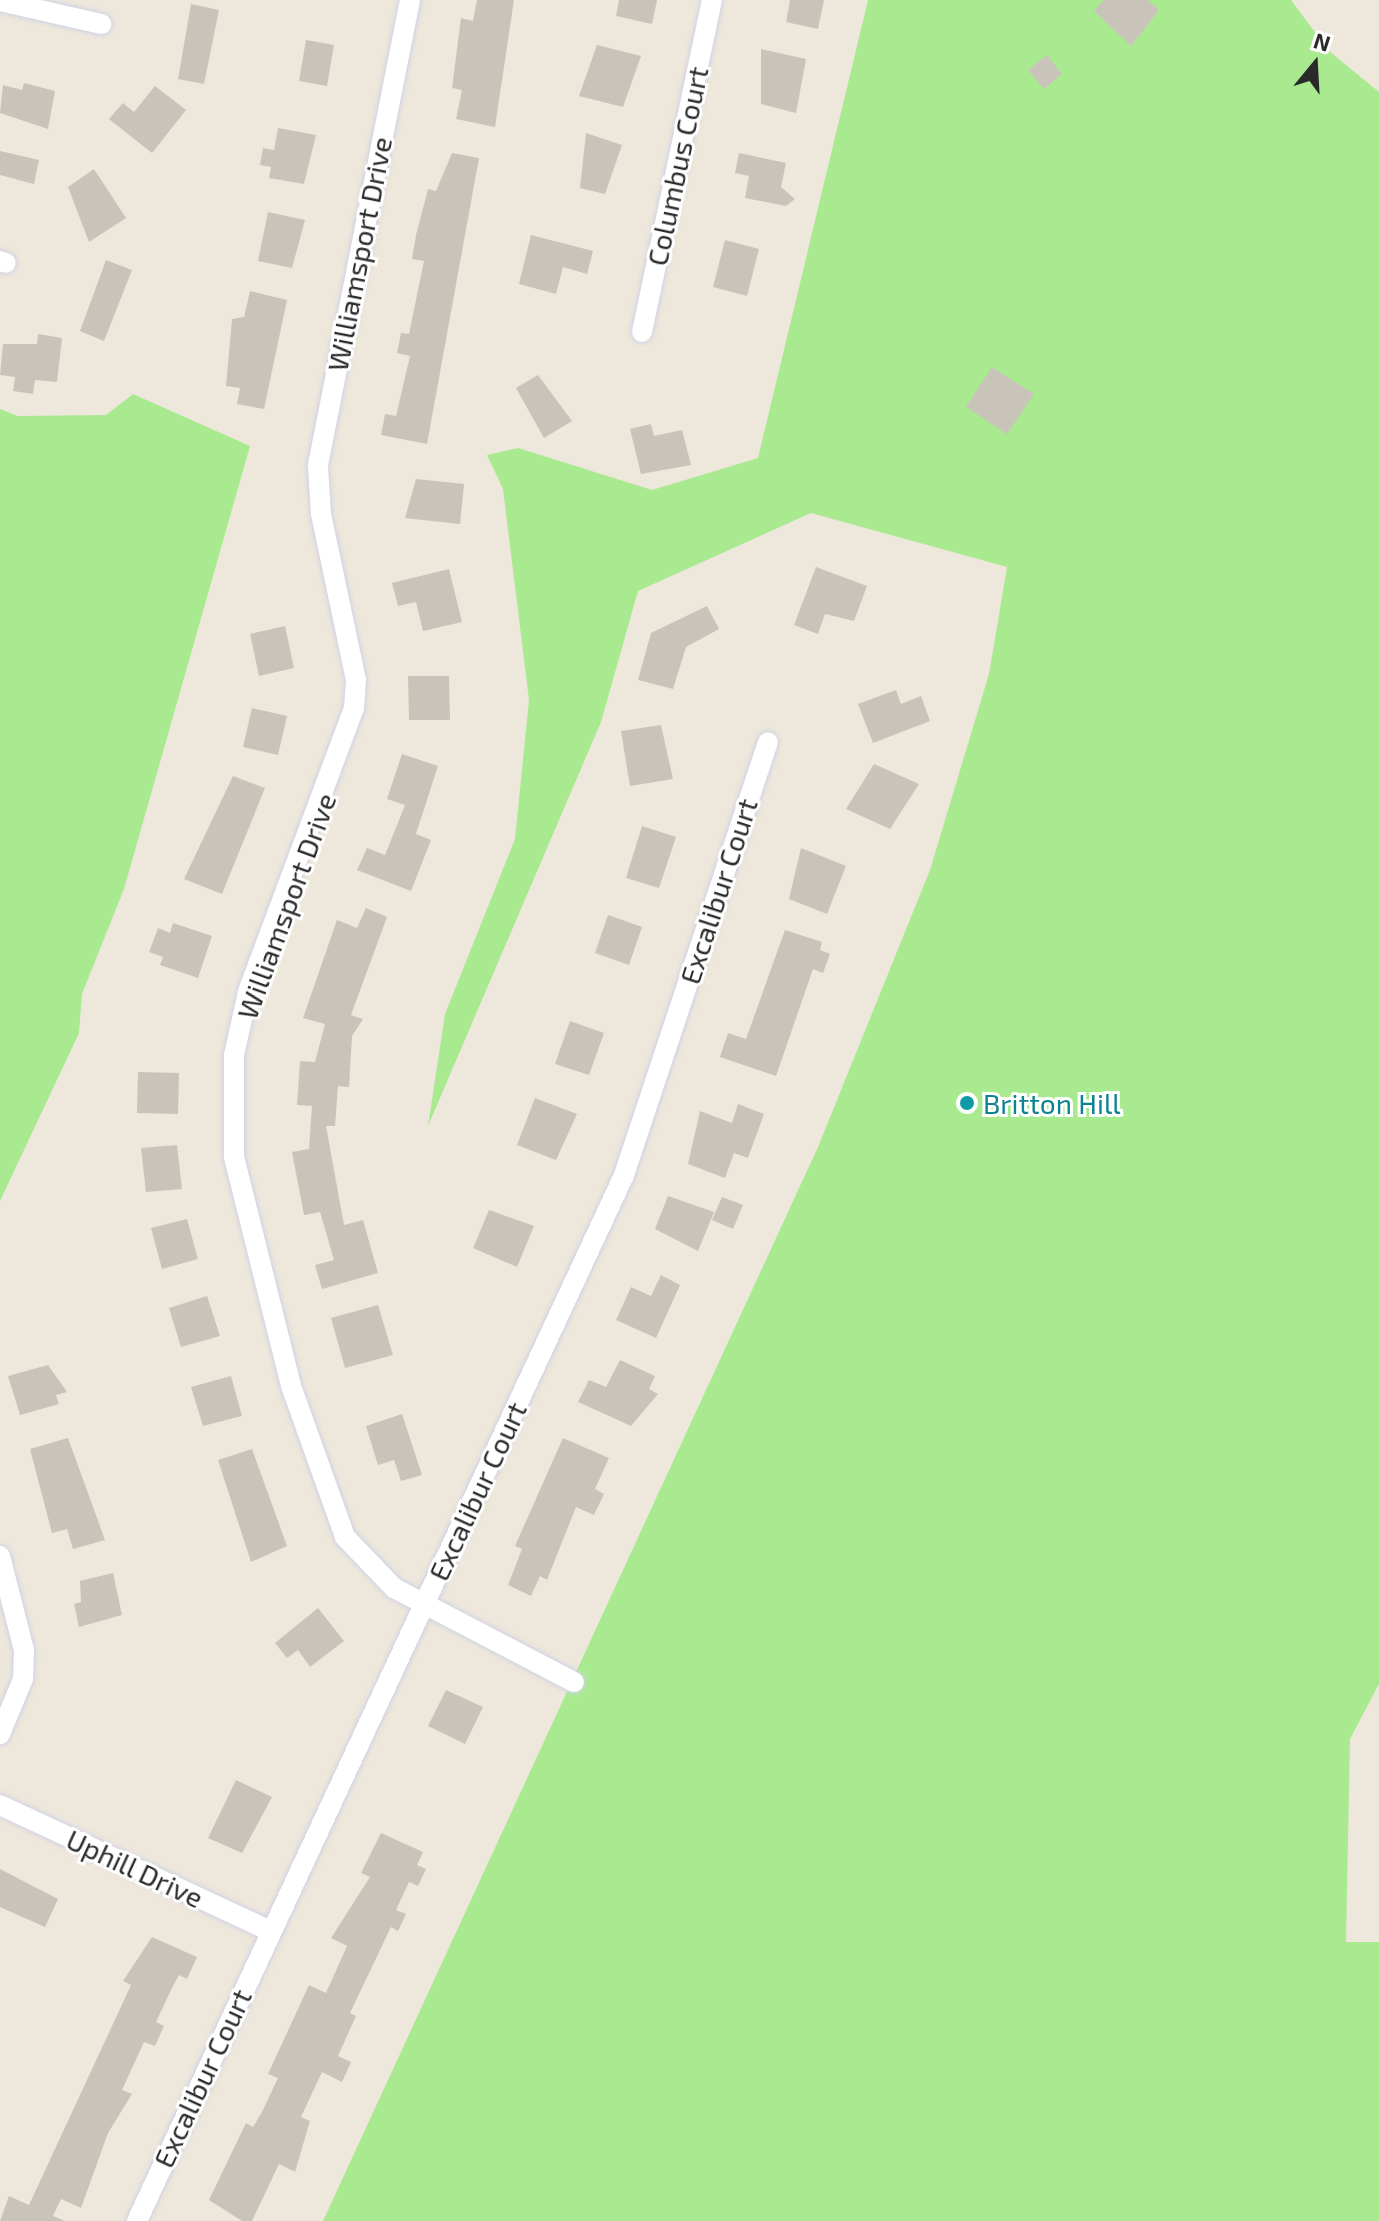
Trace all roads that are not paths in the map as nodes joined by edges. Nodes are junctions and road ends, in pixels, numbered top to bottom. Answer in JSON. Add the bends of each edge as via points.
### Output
{"nodes":[{"id":1,"x":410,"y":0,"type":"edge"},
{"id":2,"x":712,"y":0,"type":"edge"},
{"id":3,"x":0,"y":1,"type":"edge"},
{"id":4,"x":101,"y":24,"type":"dead end"},
{"id":5,"x":642,"y":332,"type":"dead end"},
{"id":6,"x":768,"y":742,"type":"dead end"},
{"id":7,"x":0,"y":1556,"type":"edge"},
{"id":8,"x":424,"y":1606,"type":"junction"},
{"id":9,"x":574,"y":1682,"type":"dead end"},
{"id":10,"x":0,"y":1734,"type":"edge"},
{"id":11,"x":0,"y":1805,"type":"edge"},
{"id":12,"x":270,"y":1931,"type":"junction"},
{"id":13,"x":137,"y":2221,"type":"edge"}],
"edges":[{"from":1,"to":8,"type":"street","name":"Williamsport Drive","via":[[318,466],[321,514],[356,680],[354,708],[248,992],[234,1055],[232,1119],[250,1240],[316,1468],[345,1537],[394,1588]]},
{"from":2,"to":5,"type":"street","name":"Columbus Court"},
{"from":3,"to":4,"type":"street"},
{"from":6,"to":8,"type":"street","name":"Excalibur Court","via":[[624,1175]]},
{"from":7,"to":10,"type":"street","via":[[24,1650],[23,1679]]},
{"from":8,"to":9,"type":"street","name":"Williamsport Drive"},
{"from":8,"to":12,"type":"street","name":"Excalibur Court"},
{"from":11,"to":12,"type":"street","name":"Uphill Drive"},
{"from":12,"to":13,"type":"street","name":"Excalibur Court"}]}
